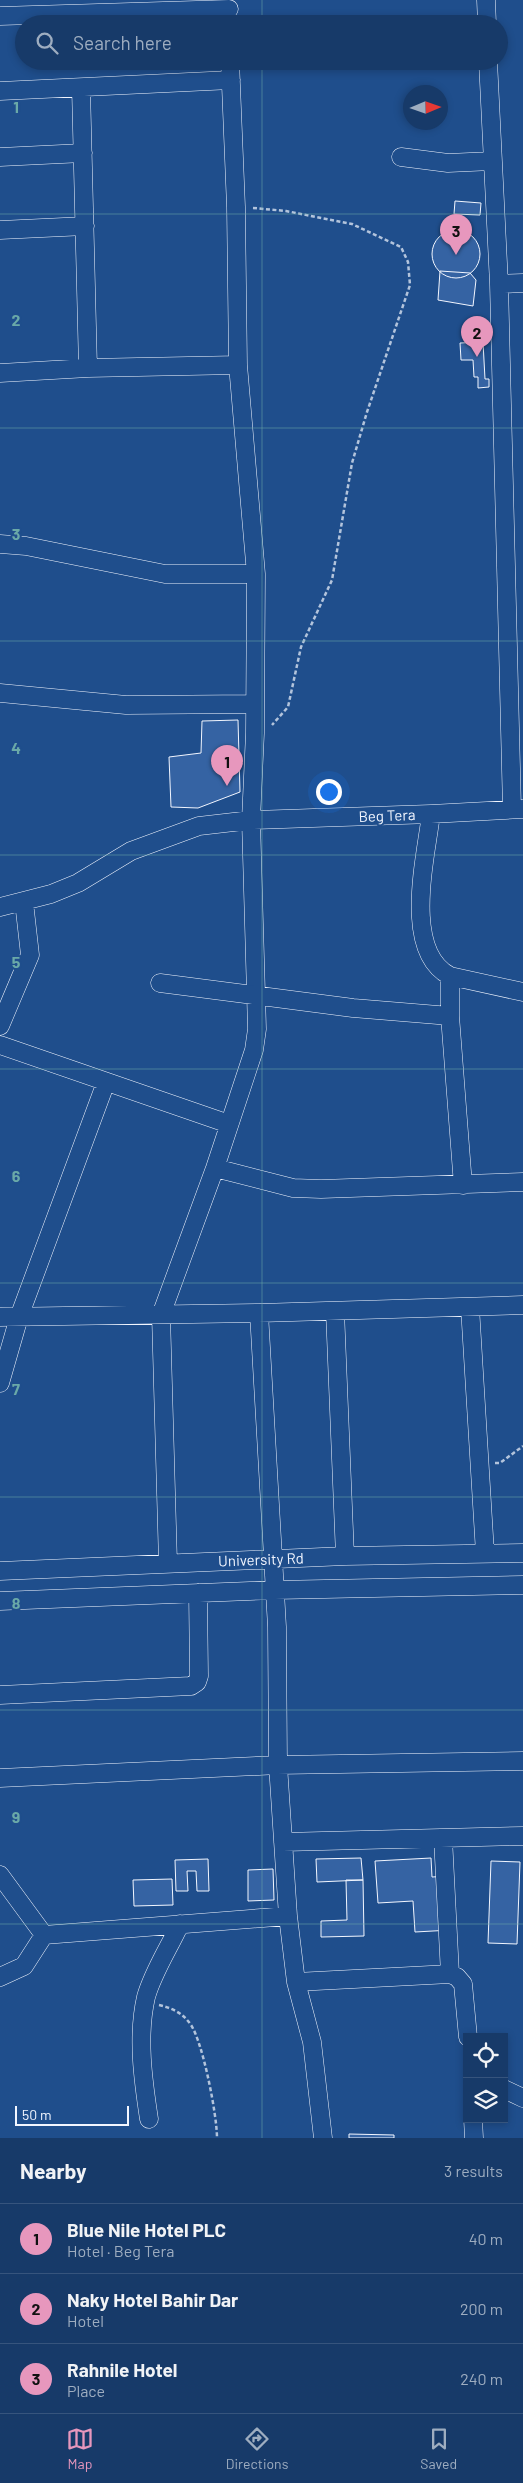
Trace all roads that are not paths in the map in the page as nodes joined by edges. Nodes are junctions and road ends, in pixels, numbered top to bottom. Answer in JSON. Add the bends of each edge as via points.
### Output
{"nodes":[{"id":1,"x":486,"y":0,"type":"edge"},
{"id":2,"x":229,"y":11,"type":"edge"},
{"id":3,"x":46,"y":15,"type":"edge"},
{"id":4,"x":487,"y":15,"type":"edge"},
{"id":5,"x":0,"y":16,"type":"edge"},
{"id":6,"x":15,"y":16,"type":"edge"},
{"id":7,"x":230,"y":70,"type":"edge"},
{"id":8,"x":488,"y":70,"type":"edge"},
{"id":9,"x":231,"y":80,"type":"junction"},
{"id":10,"x":81,"y":88,"type":"junction"},
{"id":11,"x":0,"y":91,"type":"edge"},
{"id":12,"x":83,"y":153,"type":"junction"},
{"id":13,"x":0,"y":157,"type":"edge"},
{"id":14,"x":401,"y":157,"type":"dead end"},
{"id":15,"x":492,"y":161,"type":"junction"},
{"id":16,"x":85,"y":226,"type":"junction"},
{"id":17,"x":0,"y":230,"type":"edge"},
{"id":18,"x":523,"y":283,"type":"edge"},
{"id":19,"x":499,"y":284,"type":"junction"},
{"id":20,"x":238,"y":365,"type":"junction"},
{"id":21,"x":88,"y":368,"type":"junction"},
{"id":22,"x":0,"y":373,"type":"edge"},
{"id":23,"x":0,"y":544,"type":"edge"},
{"id":24,"x":256,"y":574,"type":"junction"},
{"id":25,"x":0,"y":692,"type":"edge"},
{"id":26,"x":255,"y":704,"type":"junction"},
{"id":27,"x":518,"y":809,"type":"edge"},
{"id":28,"x":431,"y":814,"type":"junction"},
{"id":29,"x":251,"y":820,"type":"junction"},
{"id":30,"x":24,"y":902,"type":"junction"},
{"id":31,"x":0,"y":907,"type":"edge"},
{"id":32,"x":450,"y":976,"type":"junction"},
{"id":33,"x":160,"y":983,"type":"dead end"},
{"id":34,"x":523,"y":992,"type":"edge"},
{"id":35,"x":255,"y":995,"type":"junction"},
{"id":36,"x":450,"y":1016,"type":"junction"},
{"id":37,"x":0,"y":1026,"type":"edge"},
{"id":38,"x":0,"y":1045,"type":"edge"},
{"id":39,"x":106,"y":1082,"type":"junction"},
{"id":40,"x":229,"y":1124,"type":"junction"},
{"id":41,"x":215,"y":1168,"type":"junction"},
{"id":42,"x":523,"y":1182,"type":"edge"},
{"id":43,"x":463,"y":1185,"type":"junction"},
{"id":44,"x":523,"y":1305,"type":"edge"},
{"id":45,"x":470,"y":1307,"type":"junction"},
{"id":46,"x":335,"y":1311,"type":"junction"},
{"id":47,"x":259,"y":1313,"type":"junction"},
{"id":48,"x":161,"y":1315,"type":"junction"},
{"id":49,"x":0,"y":1317,"type":"edge"},
{"id":50,"x":19,"y":1317,"type":"junction"},
{"id":51,"x":0,"y":1382,"type":"edge"},
{"id":52,"x":484,"y":1553,"type":"junction"},
{"id":53,"x":523,"y":1553,"type":"edge"},
{"id":54,"x":345,"y":1556,"type":"junction"},
{"id":55,"x":272,"y":1560,"type":"junction"},
{"id":56,"x":168,"y":1563,"type":"junction"},
{"id":57,"x":0,"y":1571,"type":"edge"},
{"id":58,"x":523,"y":1585,"type":"edge"},
{"id":59,"x":275,"y":1590,"type":"junction"},
{"id":60,"x":198,"y":1593,"type":"junction"},
{"id":61,"x":0,"y":1601,"type":"edge"},
{"id":62,"x":0,"y":1695,"type":"edge"},
{"id":63,"x":523,"y":1761,"type":"edge"},
{"id":64,"x":278,"y":1765,"type":"junction"},
{"id":65,"x":0,"y":1778,"type":"edge"},
{"id":66,"x":523,"y":1836,"type":"edge"},
{"id":67,"x":443,"y":1838,"type":"junction"},
{"id":68,"x":283,"y":1842,"type":"junction"},
{"id":69,"x":0,"y":1876,"type":"edge"},
{"id":70,"x":288,"y":1916,"type":"junction"},
{"id":71,"x":180,"y":1924,"type":"junction"},
{"id":72,"x":44,"y":1935,"type":"junction"},
{"id":73,"x":450,"y":1974,"type":"junction"},
{"id":74,"x":0,"y":1977,"type":"edge"},
{"id":75,"x":296,"y":1982,"type":"junction"},
{"id":76,"x":468,"y":2033,"type":"edge"},
{"id":77,"x":508,"y":2091,"type":"edge"},
{"id":78,"x":523,"y":2098,"type":"edge"},
{"id":79,"x":149,"y":2119,"type":"dead end"},
{"id":80,"x":473,"y":2123,"type":"edge"},
{"id":81,"x":324,"y":2138,"type":"edge"},
{"id":82,"x":474,"y":2138,"type":"edge"}],
"edges":[{"from":1,"to":4,"type":"street"},
{"from":2,"to":3,"type":"street"},
{"from":5,"to":6,"type":"street"},
{"from":7,"to":9,"type":"street"},
{"from":8,"to":15,"type":"street"},
{"from":9,"to":10,"type":"street"},
{"from":9,"to":20,"type":"street"},
{"from":10,"to":11,"type":"street"},
{"from":10,"to":12,"type":"street"},
{"from":12,"to":13,"type":"street"},
{"from":12,"to":16,"type":"street"},
{"from":14,"to":15,"type":"street","via":[[448,164]]},
{"from":15,"to":19,"type":"street"},
{"from":16,"to":17,"type":"street"},
{"from":16,"to":21,"type":"street"},
{"from":18,"to":19,"type":"street"},
{"from":19,"to":27,"type":"street"},
{"from":20,"to":21,"type":"street"},
{"from":20,"to":24,"type":"street"},
{"from":21,"to":22,"type":"street"},
{"from":23,"to":24,"type":"street","via":[[26,546],[166,574]]},
{"from":24,"to":26,"type":"street"},
{"from":25,"to":26,"type":"street","via":[[126,705]]},
{"from":26,"to":29,"type":"street"},
{"from":27,"to":28,"type":"street","name":"Beg Tera"},
{"from":28,"to":29,"type":"street","name":"Beg Tera"},
{"from":28,"to":32,"type":"street","via":[[420,904],[421,926],[432,956],[442,971]]},
{"from":29,"to":30,"type":"street","name":"Beg Tera","via":[[217,822],[182,832],[131,851],[78,883]]},
{"from":29,"to":35,"type":"street"},
{"from":30,"to":31,"type":"street","name":"Beg Tera"},
{"from":30,"to":37,"type":"street","via":[[30,955]]},
{"from":32,"to":34,"type":"street"},
{"from":32,"to":36,"type":"street"},
{"from":33,"to":35,"type":"street"},
{"from":35,"to":36,"type":"street"},
{"from":35,"to":40,"type":"street","via":[[257,1040]]},
{"from":36,"to":43,"type":"street"},
{"from":38,"to":39,"type":"street"},
{"from":39,"to":40,"type":"street"},
{"from":39,"to":50,"type":"street"},
{"from":40,"to":41,"type":"street"},
{"from":41,"to":43,"type":"street","via":[[293,1188]]},
{"from":41,"to":48,"type":"street"},
{"from":42,"to":43,"type":"street"},
{"from":44,"to":45,"type":"street"},
{"from":45,"to":46,"type":"street"},
{"from":45,"to":52,"type":"street"},
{"from":46,"to":47,"type":"street"},
{"from":46,"to":54,"type":"street"},
{"from":47,"to":48,"type":"street"},
{"from":47,"to":55,"type":"street"},
{"from":48,"to":50,"type":"street"},
{"from":48,"to":56,"type":"street"},
{"from":49,"to":50,"type":"street"},
{"from":50,"to":51,"type":"street"},
{"from":52,"to":53,"type":"street","name":"University Rd"},
{"from":52,"to":54,"type":"street","name":"University Rd"},
{"from":54,"to":55,"type":"street","name":"University Rd"},
{"from":55,"to":56,"type":"street","name":"University Rd"},
{"from":55,"to":59,"type":"street"},
{"from":56,"to":57,"type":"street","name":"University Rd"},
{"from":58,"to":59,"type":"street","name":"University Rd"},
{"from":59,"to":60,"type":"street","name":"University Rd"},
{"from":59,"to":64,"type":"street"},
{"from":60,"to":61,"type":"street","name":"University Rd"},
{"from":60,"to":62,"type":"street","via":[[199,1676],[191,1686]]},
{"from":63,"to":64,"type":"street"},
{"from":64,"to":65,"type":"street"},
{"from":64,"to":68,"type":"street"},
{"from":66,"to":67,"type":"street"},
{"from":67,"to":68,"type":"street"},
{"from":67,"to":73,"type":"street"},
{"from":68,"to":70,"type":"street"},
{"from":69,"to":72,"type":"street"},
{"from":70,"to":71,"type":"street"},
{"from":70,"to":75,"type":"street"},
{"from":71,"to":72,"type":"street"},
{"from":71,"to":79,"type":"street","via":[[156,1972],[146,2001],[142,2036]]},
{"from":72,"to":74,"type":"street","via":[[24,1966]]},
{"from":73,"to":75,"type":"street"},
{"from":73,"to":76,"type":"street","via":[[463,1984]]},
{"from":75,"to":81,"type":"street","via":[[312,2042]]},
{"from":77,"to":78,"type":"street"},
{"from":80,"to":82,"type":"street"}]}
